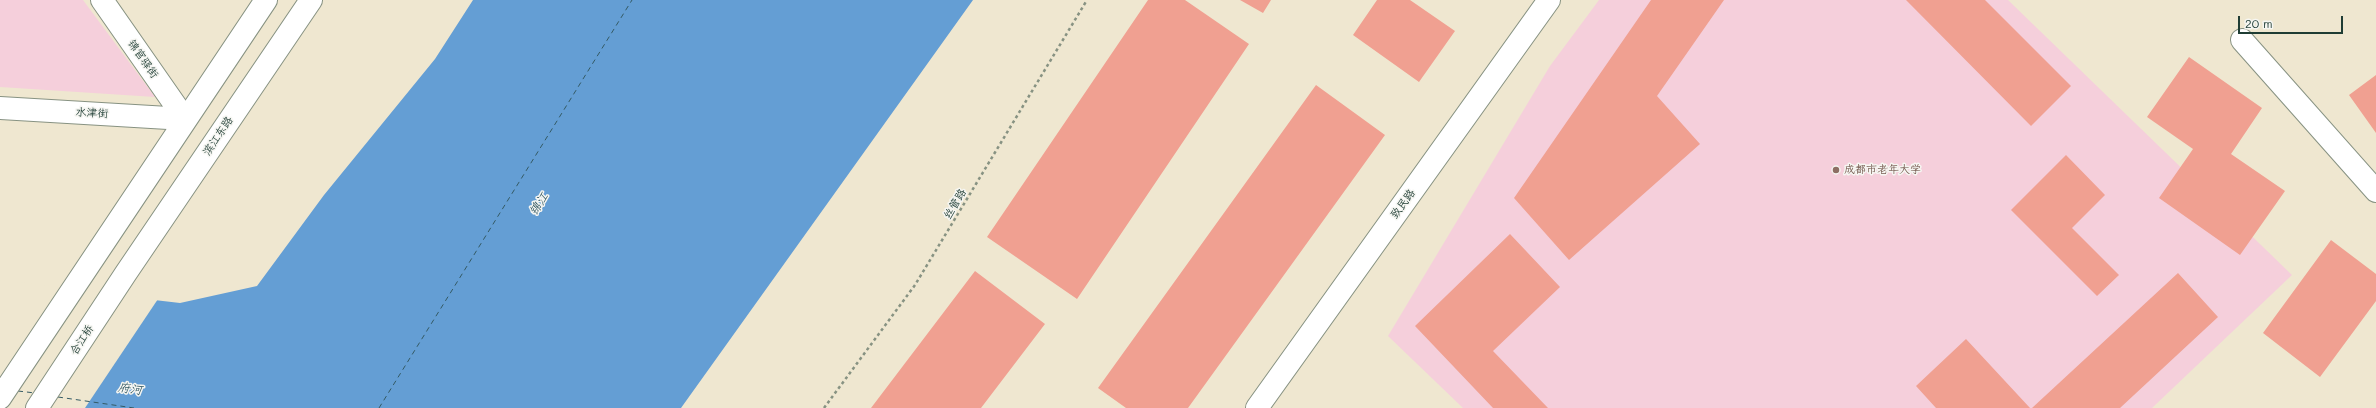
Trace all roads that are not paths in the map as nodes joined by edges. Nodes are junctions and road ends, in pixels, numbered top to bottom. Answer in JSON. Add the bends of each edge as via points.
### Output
{"nodes":[{"id":1,"x":102,"y":0,"type":"edge"},
{"id":2,"x":266,"y":0,"type":"edge"},
{"id":3,"x":311,"y":0,"type":"edge"},
{"id":4,"x":1549,"y":0,"type":"edge"},
{"id":5,"x":2242,"y":40,"type":"dead end"},
{"id":6,"x":0,"y":108,"type":"edge"},
{"id":7,"x":185,"y":119,"type":"junction"},
{"id":8,"x":2376,"y":191,"type":"edge"},
{"id":9,"x":126,"y":273,"type":"joint"},
{"id":10,"x":0,"y":398,"type":"edge"},
{"id":11,"x":37,"y":408,"type":"edge"},
{"id":12,"x":1257,"y":408,"type":"edge"}],
"edges":[{"from":1,"to":7,"type":"street","name":"锦官驿街"},
{"from":2,"to":7,"type":"street"},
{"from":3,"to":9,"type":"street","name":"滨江东路"},
{"from":4,"to":12,"type":"street","name":"致民路"},
{"from":5,"to":8,"type":"street"},
{"from":6,"to":7,"type":"street","name":"水津街"},
{"from":7,"to":10,"type":"street"},
{"from":9,"to":11,"type":"street","name":"合江桥"}]}
